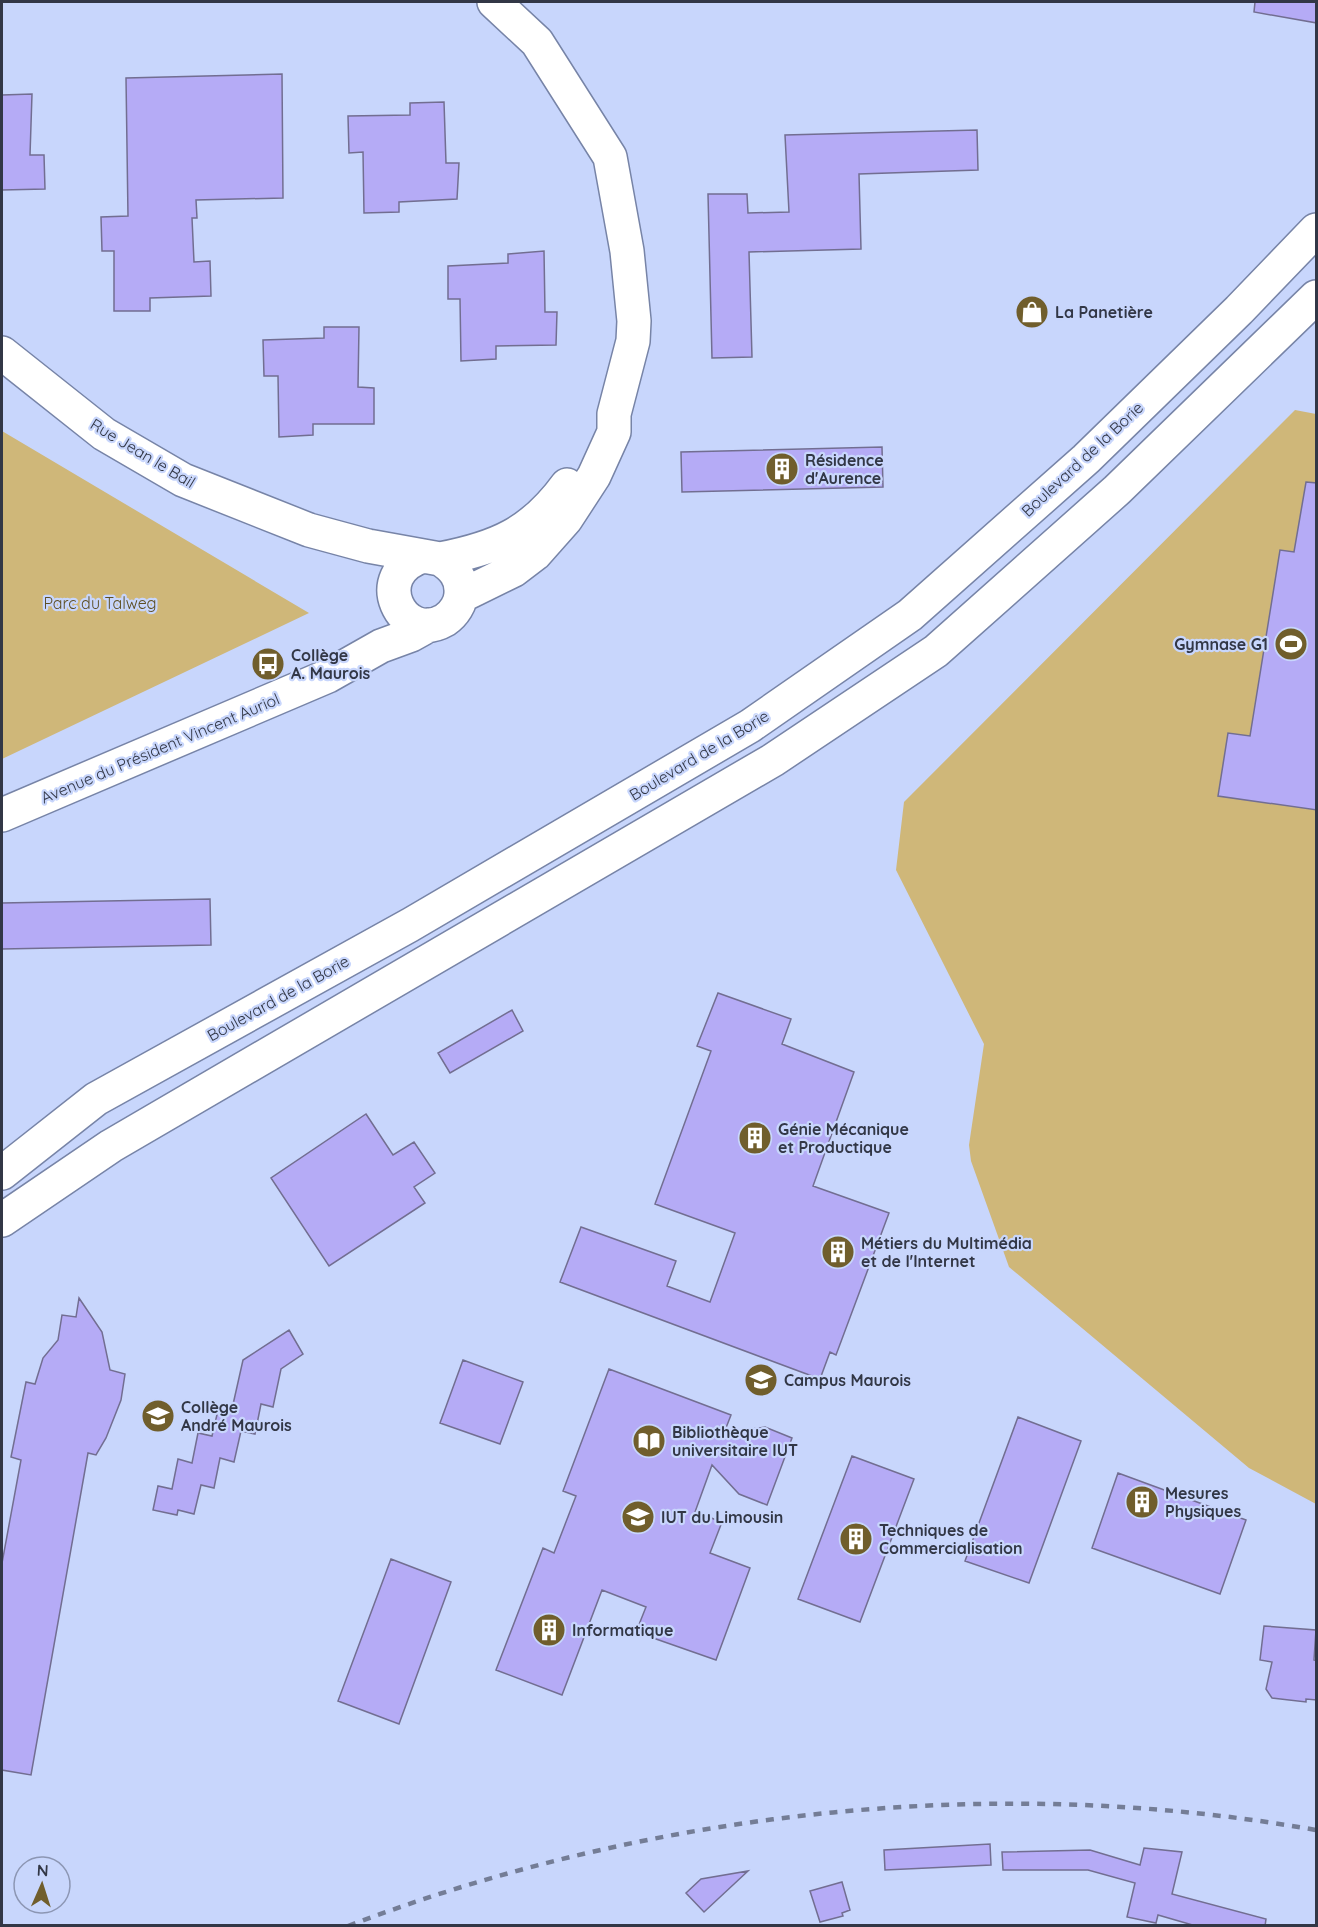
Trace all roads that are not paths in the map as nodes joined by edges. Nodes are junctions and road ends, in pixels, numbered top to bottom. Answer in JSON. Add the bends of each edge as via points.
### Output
{"nodes":[{"id":1,"x":494,"y":2,"type":"edge"},
{"id":2,"x":1317,"y":230,"type":"edge"},
{"id":3,"x":1317,"y":297,"type":"edge"},
{"id":4,"x":2,"y":352,"type":"edge"},
{"id":5,"x":614,"y":414,"type":"junction"},
{"id":6,"x":368,"y":546,"type":"junction"},
{"id":7,"x":432,"y":558,"type":"junction"},
{"id":8,"x":395,"y":594,"type":"junction"},
{"id":9,"x":461,"y":596,"type":"junction"},
{"id":10,"x":429,"y":625,"type":"junction"},
{"id":11,"x":381,"y":646,"type":"junction"},
{"id":12,"x":2,"y":815,"type":"edge"},
{"id":13,"x":2,"y":1173,"type":"edge"},
{"id":14,"x":2,"y":1220,"type":"edge"}],
"edges":[{"from":1,"to":5,"type":"main road","via":[[537,42],[610,157],[627,251],[634,321],[626,374]]},
{"from":2,"to":13,"type":"main road","name":"Boulevard de la Borie","via":[[1086,459],[910,615],[750,726],[410,925],[96,1099]]},
{"from":3,"to":14,"type":"main road","via":[[1117,490],[936,651],[773,760],[111,1146]]},
{"from":4,"to":6,"type":"main road","name":"Rue Jean le Bail","via":[[104,434],[183,480],[309,530]]},
{"from":5,"to":7,"type":"main road","via":[[600,427],[564,488],[523,530],[498,545]]},
{"from":5,"to":9,"type":"main road","via":[[614,432],[602,459],[566,519],[535,554],[514,570]]},
{"from":6,"to":7,"type":"main road","name":"Rue Jean le Bail"},
{"from":6,"to":8,"type":"main road"},
{"from":7,"to":8,"type":"main road","via":[[406,564]]},
{"from":7,"to":9,"type":"main road","via":[[457,574]]},
{"from":8,"to":10,"type":"main road","via":[[410,620]]},
{"from":8,"to":11,"type":"main road"},
{"from":9,"to":10,"type":"main road","via":[[448,618]]},
{"from":10,"to":11,"type":"main road","name":"Avenue du Président Vincent Auriol"},
{"from":11,"to":12,"type":"main road","name":"Avenue du Président Vincent Auriol","via":[[328,676]]}]}
